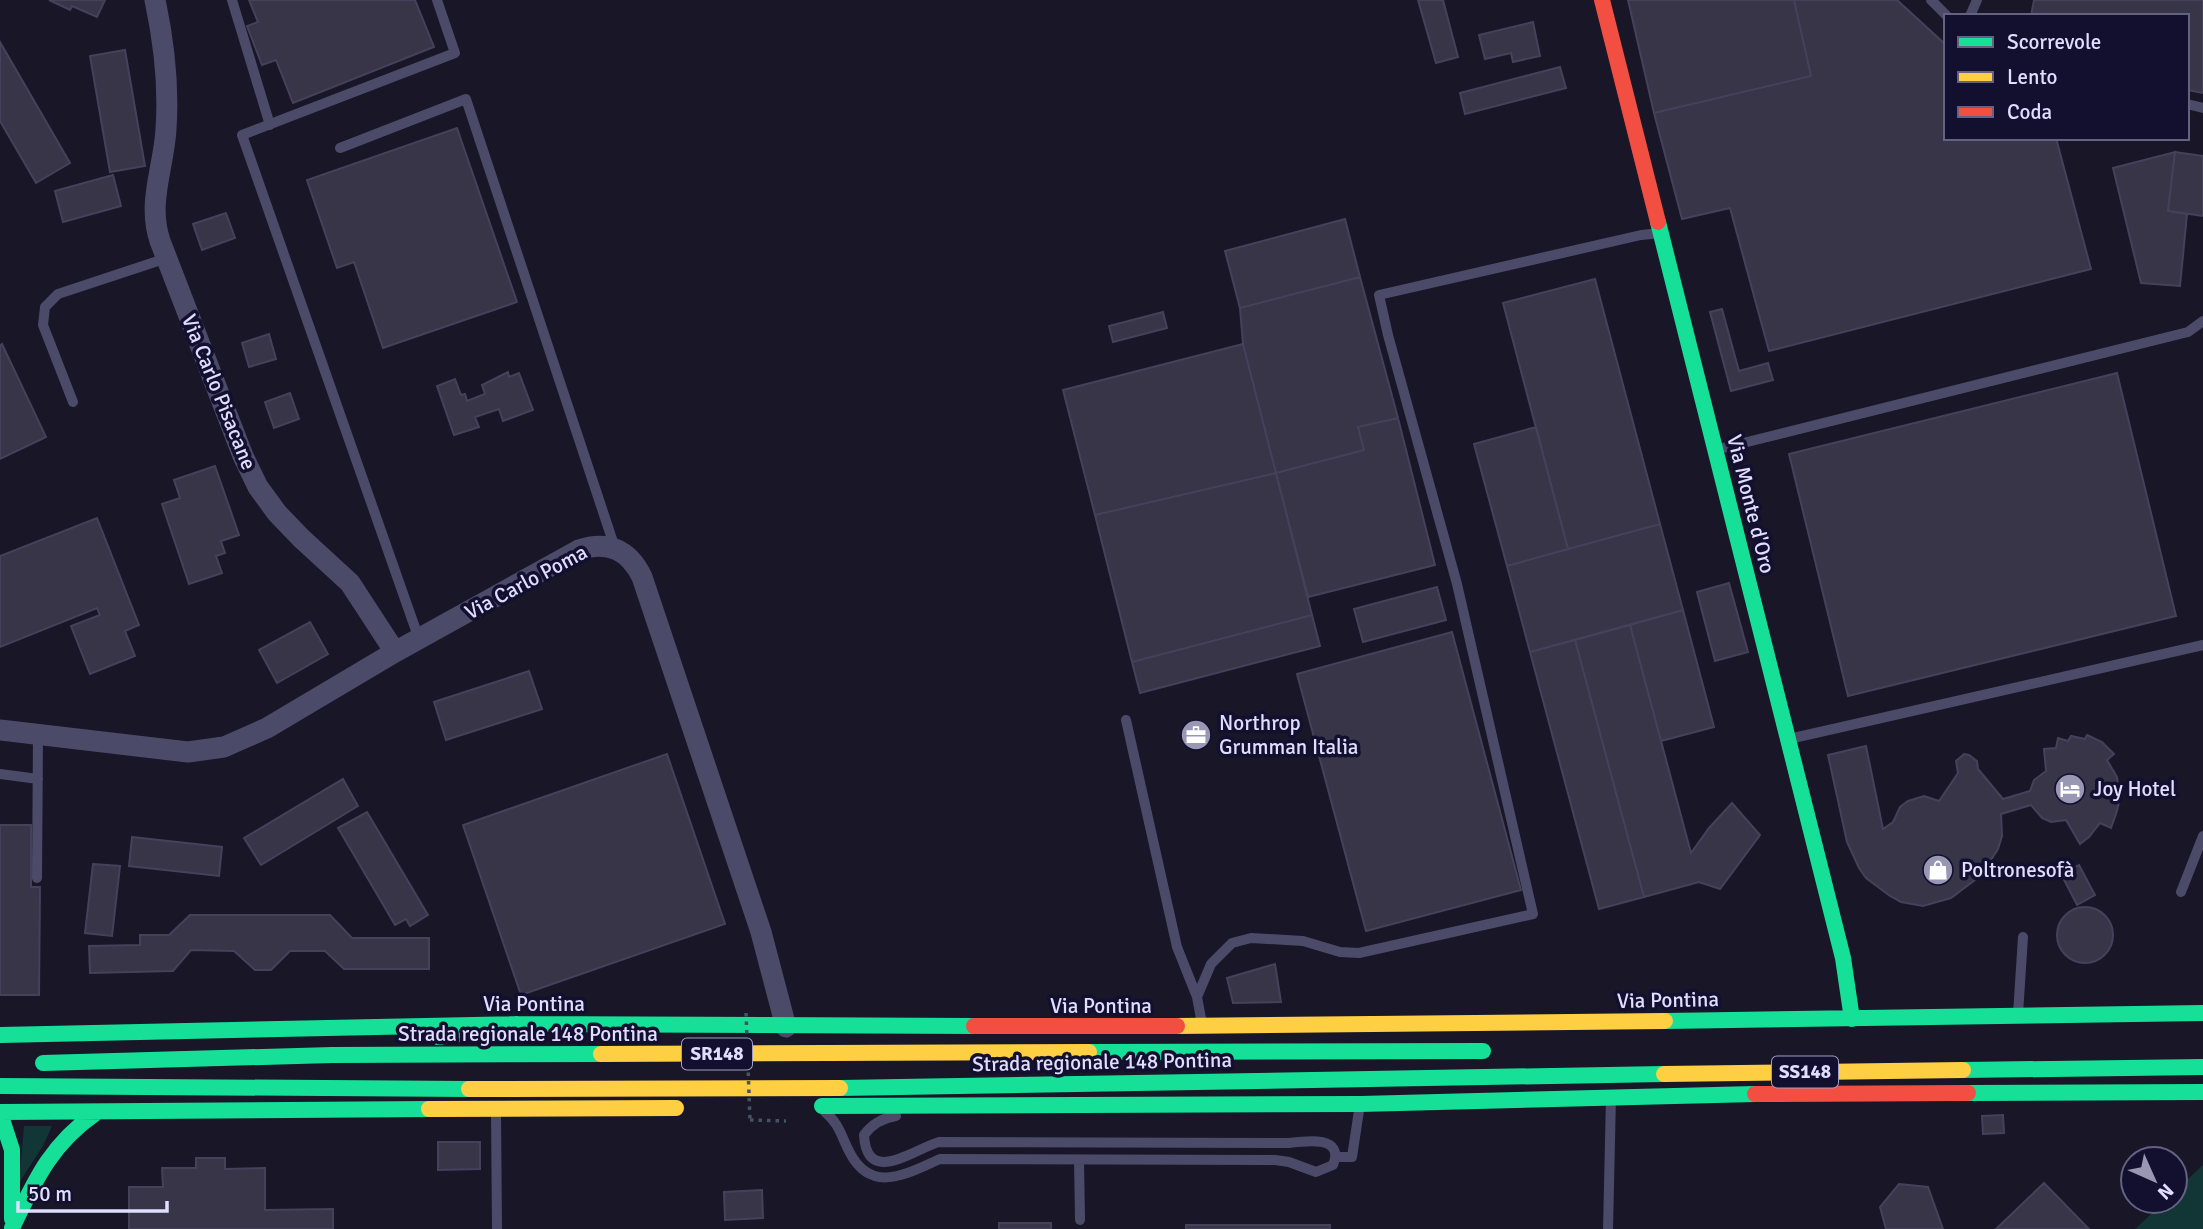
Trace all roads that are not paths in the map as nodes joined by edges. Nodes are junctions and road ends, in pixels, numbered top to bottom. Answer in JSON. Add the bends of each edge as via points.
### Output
{"nodes":[{"id":1,"x":155,"y":0,"type":"edge"},
{"id":2,"x":232,"y":0,"type":"edge"},
{"id":3,"x":437,"y":0,"type":"edge"},
{"id":4,"x":1602,"y":0,"type":"edge"},
{"id":5,"x":1931,"y":0,"type":"edge"},
{"id":6,"x":1945,"y":14,"type":"edge"},
{"id":7,"x":270,"y":125,"type":"junction"},
{"id":8,"x":340,"y":148,"type":"dead end"},
{"id":9,"x":1661,"y":233,"type":"junction"},
{"id":10,"x":167,"y":258,"type":"junction"},
{"id":11,"x":2203,"y":321,"type":"edge"},
{"id":12,"x":73,"y":402,"type":"dead end"},
{"id":13,"x":1715,"y":450,"type":"junction"},
{"id":14,"x":615,"y":548,"type":"junction"},
{"id":15,"x":419,"y":639,"type":"junction"},
{"id":16,"x":2203,"y":645,"type":"edge"},
{"id":17,"x":396,"y":652,"type":"junction"},
{"id":18,"x":1126,"y":720,"type":"dead end"},
{"id":19,"x":0,"y":730,"type":"edge"},
{"id":20,"x":38,"y":735,"type":"junction"},
{"id":21,"x":1789,"y":739,"type":"junction"},
{"id":22,"x":0,"y":774,"type":"edge"},
{"id":23,"x":38,"y":779,"type":"junction"},
{"id":24,"x":2203,"y":836,"type":"edge"},
{"id":25,"x":37,"y":878,"type":"dead end"},
{"id":26,"x":2181,"y":892,"type":"dead end"},
{"id":27,"x":2023,"y":937,"type":"dead end"},
{"id":28,"x":1197,"y":997,"type":"junction"},
{"id":29,"x":2203,"y":1013,"type":"edge"},
{"id":30,"x":2018,"y":1015,"type":"junction"},
{"id":31,"x":1852,"y":1019,"type":"junction"},
{"id":32,"x":517,"y":1024,"type":"junction"},
{"id":33,"x":786,"y":1027,"type":"junction"},
{"id":34,"x":1202,"y":1027,"type":"junction"},
{"id":35,"x":0,"y":1035,"type":"edge"},
{"id":36,"x":1504,"y":1051,"type":"dead end"},
{"id":37,"x":332,"y":1055,"type":"junction"},
{"id":38,"x":28,"y":1062,"type":"dead end"},
{"id":39,"x":2203,"y":1068,"type":"edge"},
{"id":40,"x":1407,"y":1077,"type":"joint"},
{"id":41,"x":0,"y":1086,"type":"edge"},
{"id":42,"x":2203,"y":1092,"type":"edge"},
{"id":43,"x":1611,"y":1097,"type":"junction"},
{"id":44,"x":1360,"y":1104,"type":"junction"},
{"id":45,"x":810,"y":1106,"type":"joint"},
{"id":46,"x":1008,"y":1106,"type":"junction"},
{"id":47,"x":695,"y":1107,"type":"dead end"},
{"id":48,"x":496,"y":1109,"type":"junction"},
{"id":49,"x":0,"y":1113,"type":"edge"},
{"id":50,"x":96,"y":1113,"type":"junction"},
{"id":51,"x":1336,"y":1157,"type":"junction"},
{"id":52,"x":1079,"y":1160,"type":"junction"},
{"id":53,"x":1080,"y":1220,"type":"dead end"},
{"id":54,"x":12,"y":1228,"type":"edge"},
{"id":55,"x":497,"y":1229,"type":"edge"},
{"id":56,"x":1608,"y":1229,"type":"edge"}],
"edges":[{"from":1,"to":10,"type":"street","name":"Via Carlo Pisacane","via":[[167,106],[154,212]]},
{"from":2,"to":7,"type":"lane"},
{"from":3,"to":7,"type":"lane","via":[[455,53]]},
{"from":4,"to":9,"type":"main road","name":"Via Monte d'Oro"},
{"from":5,"to":6,"type":"lane"},
{"from":7,"to":15,"type":"lane","via":[[242,135]]},
{"from":8,"to":14,"type":"lane","via":[[466,99]]},
{"from":9,"to":13,"type":"main road","name":"Via Monte d'Oro"},
{"from":9,"to":28,"type":"lane","via":[[1379,295],[1458,584],[1533,914],[1359,953],[1303,941],[1241,940],[1223,949],[1211,964]]},
{"from":10,"to":12,"type":"lane","via":[[65,291],[45,307],[43,326]]},
{"from":10,"to":17,"type":"street","name":"Via Carlo Pisacane","via":[[258,487],[293,531],[358,594]]},
{"from":11,"to":13,"type":"lane","via":[[2188,332]]},
{"from":13,"to":21,"type":"main road","name":"Via Monte d'Oro"},
{"from":14,"to":15,"type":"street","name":"Via Carlo Poma","via":[[579,550]]},
{"from":14,"to":33,"type":"street","name":"Via Carlo Poma","via":[[632,560],[642,577],[761,932]]},
{"from":15,"to":17,"type":"street","name":"Via Carlo Poma"},
{"from":16,"to":21,"type":"lane"},
{"from":17,"to":20,"type":"street","name":"Via Carlo Poma","via":[[267,728],[214,750],[188,752]]},
{"from":18,"to":28,"type":"lane","via":[[1177,947]]},
{"from":19,"to":20,"type":"street","name":"Via Carlo Poma"},
{"from":20,"to":23,"type":"lane"},
{"from":21,"to":31,"type":"main road","name":"Via Monte d'Oro","via":[[1843,958]]},
{"from":22,"to":23,"type":"lane"},
{"from":23,"to":25,"type":"lane"},
{"from":24,"to":26,"type":"lane"},
{"from":27,"to":30,"type":"lane"},
{"from":28,"to":34,"type":"lane"},
{"from":29,"to":30,"type":"main road","name":"Via Pontina"},
{"from":30,"to":31,"type":"main road","name":"Via Pontina"},
{"from":31,"to":34,"type":"main road","name":"Via Pontina"},
{"from":32,"to":33,"type":"main road","name":"Via Pontina"},
{"from":32,"to":35,"type":"main road","name":"Via Pontina"},
{"from":32,"to":37,"type":"main road"},
{"from":33,"to":34,"type":"main road","name":"Via Pontina"},
{"from":36,"to":37,"type":"main road","name":"Strada regionale 148 Pontina","number":"SR148"},
{"from":37,"to":38,"type":"main road","name":"Strada regionale 148 Pontina","number":"SR148"},
{"from":39,"to":40,"type":"main road","number":"SS148"},
{"from":40,"to":41,"type":"main road","name":"Strada regionale 148 Pontina","number":"SR148","via":[[748,1090]]},
{"from":42,"to":43,"type":"main road"},
{"from":43,"to":44,"type":"main road"},
{"from":43,"to":56,"type":"lane"},
{"from":44,"to":46,"type":"main road"},
{"from":44,"to":51,"type":"lane","via":[[1352,1157]]},
{"from":45,"to":46,"type":"main road"},
{"from":45,"to":52,"type":"lane","via":[[832,1117],[867,1174],[885,1178],[940,1159]]},
{"from":46,"to":51,"type":"lane","via":[[974,1114],[887,1117],[870,1127],[864,1143],[874,1159],[888,1162],[939,1142],[1317,1140],[1335,1150]]},
{"from":47,"to":48,"type":"main road"},
{"from":48,"to":50,"type":"main road"},
{"from":48,"to":55,"type":"lane"},
{"from":49,"to":50,"type":"main road"},
{"from":49,"to":54,"type":"main road","via":[[12,1150]]},
{"from":50,"to":54,"type":"main road","via":[[73,1128],[53,1150]]},
{"from":51,"to":52,"type":"lane","via":[[1333,1165],[1316,1172],[1275,1160]]},
{"from":52,"to":53,"type":"lane"}]}
